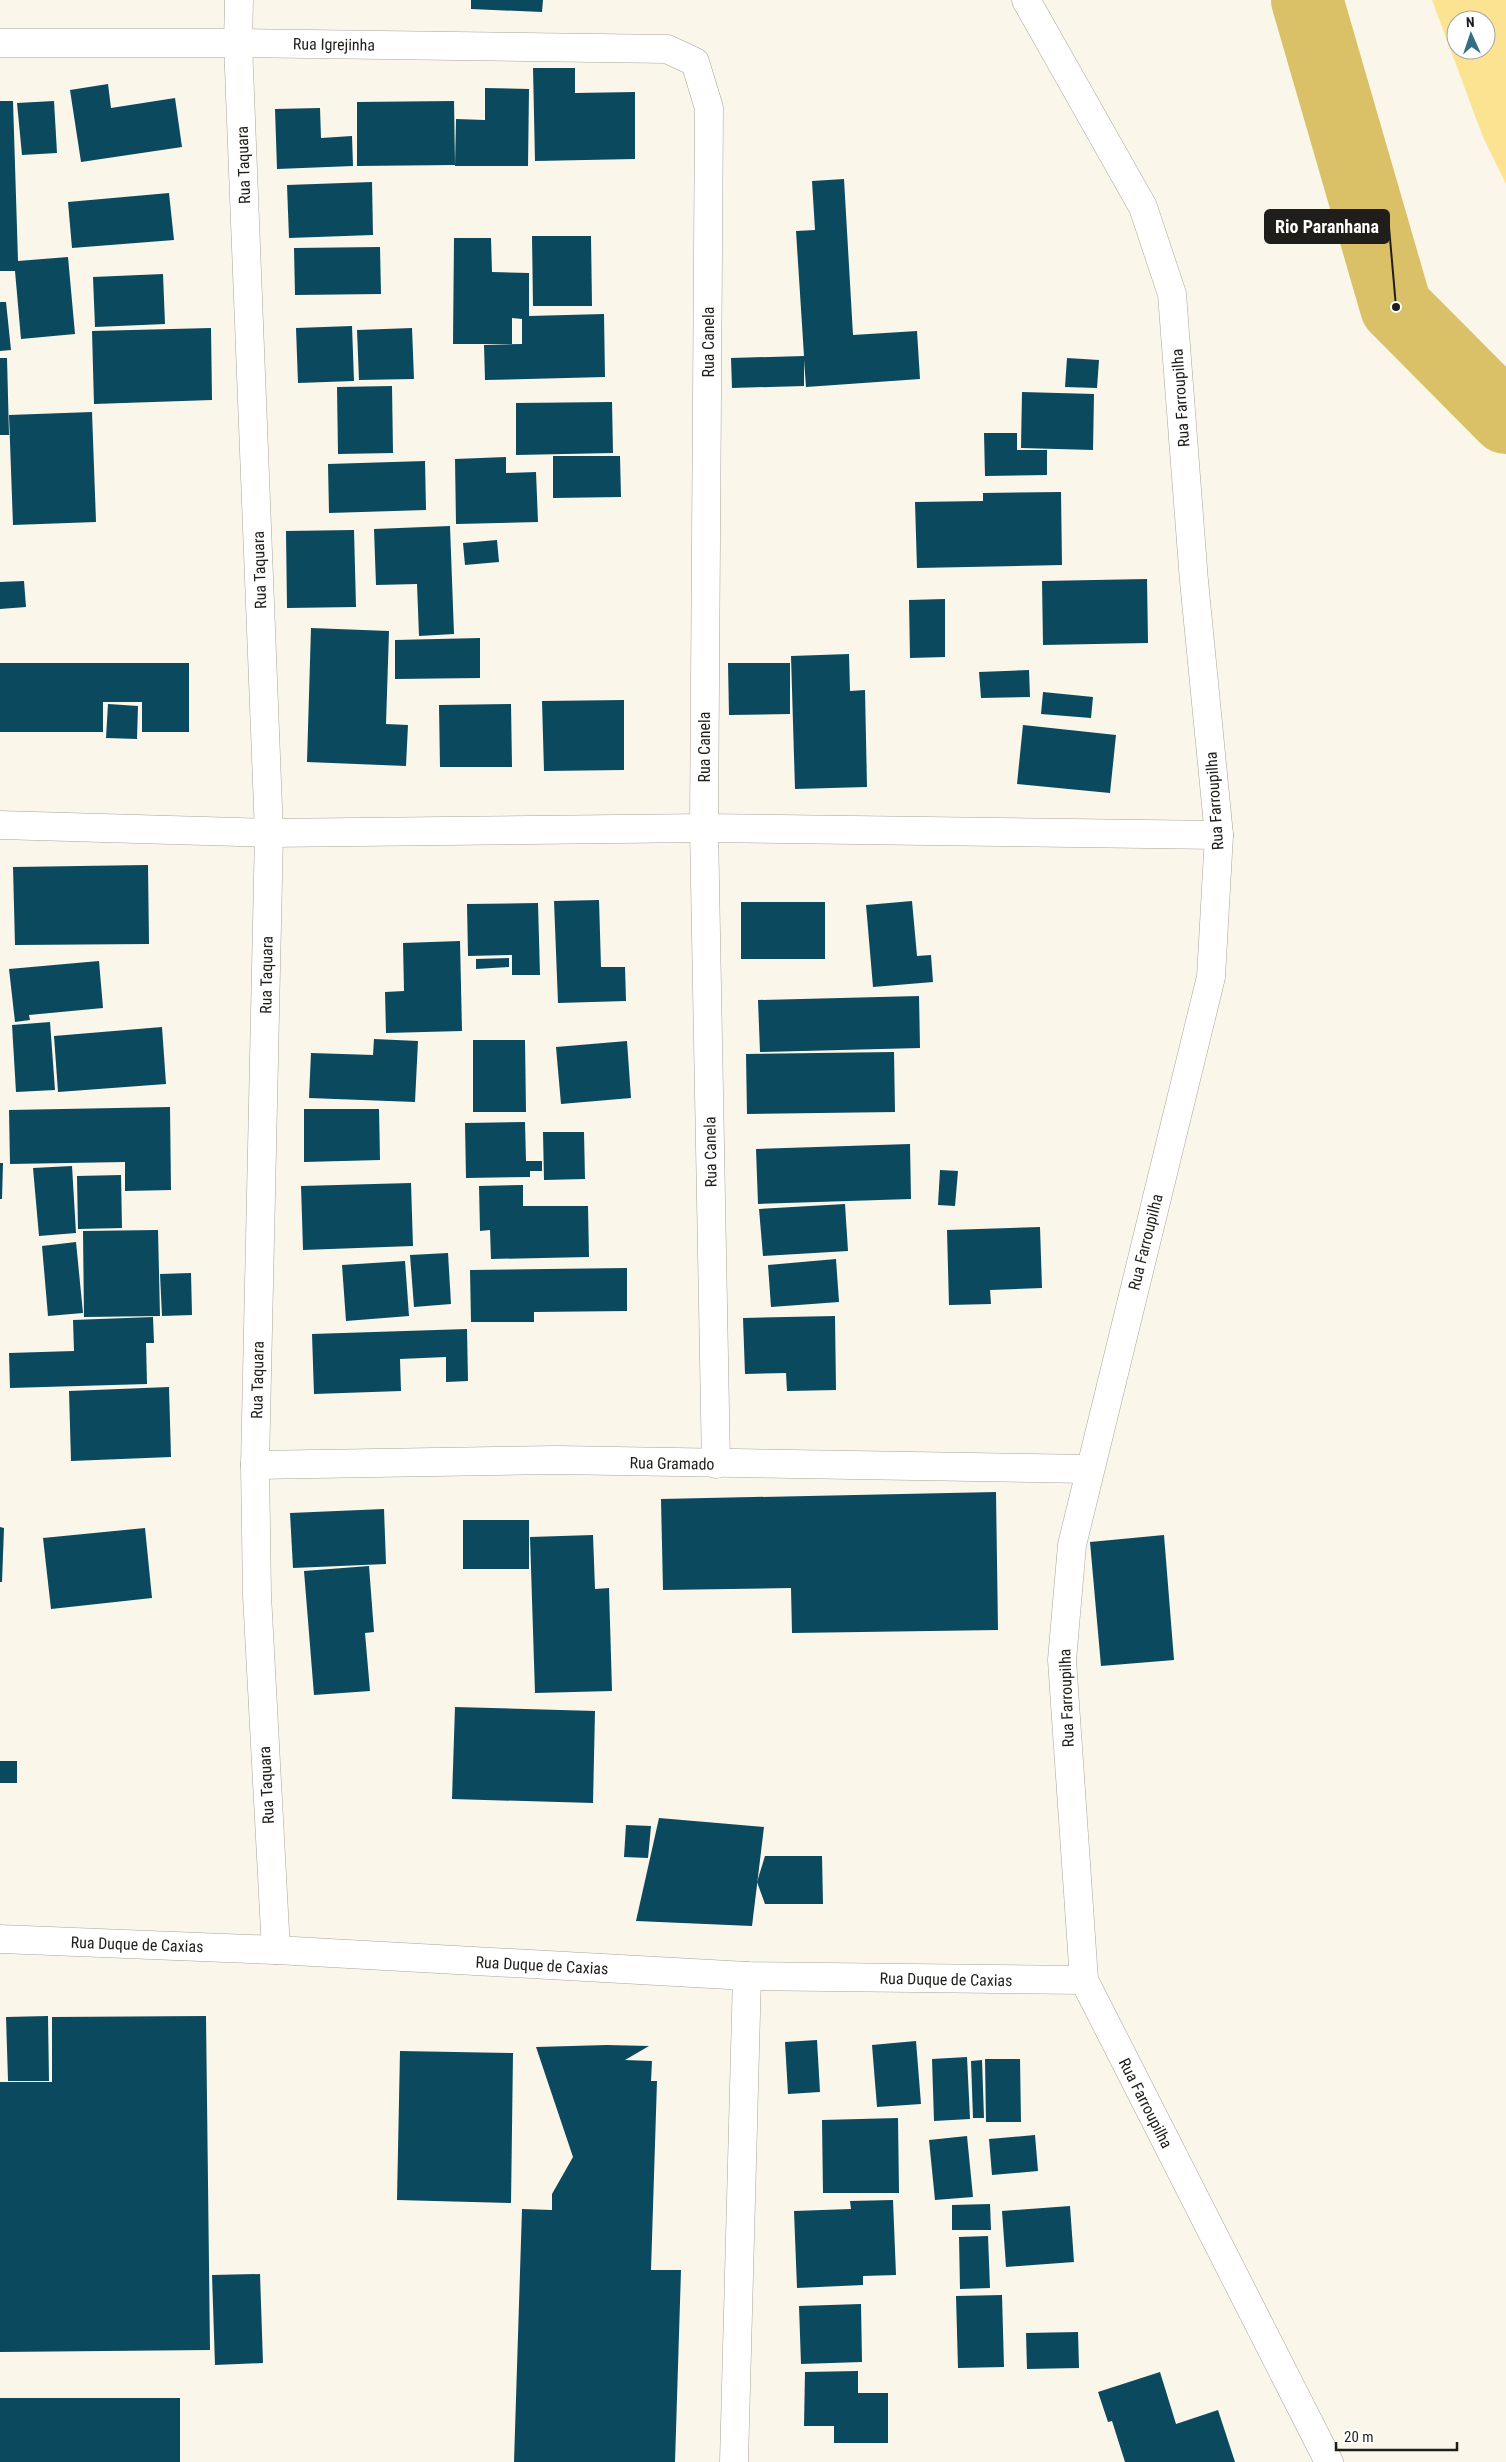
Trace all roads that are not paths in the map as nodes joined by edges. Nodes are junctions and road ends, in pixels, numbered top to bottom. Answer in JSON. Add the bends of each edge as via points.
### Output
{"nodes":[{"id":1,"x":239,"y":0,"type":"edge"},
{"id":2,"x":1026,"y":0,"type":"edge"},
{"id":3,"x":238,"y":42,"type":"junction"},
{"id":4,"x":0,"y":43,"type":"edge"},
{"id":5,"x":668,"y":49,"type":"joint"},
{"id":6,"x":0,"y":825,"type":"edge"},
{"id":7,"x":704,"y":828,"type":"junction"},
{"id":8,"x":269,"y":833,"type":"junction"},
{"id":9,"x":1219,"y":835,"type":"junction"},
{"id":10,"x":716,"y":1464,"type":"junction"},
{"id":11,"x":255,"y":1465,"type":"junction"},
{"id":12,"x":1088,"y":1470,"type":"junction"},
{"id":13,"x":0,"y":1939,"type":"edge"},
{"id":14,"x":276,"y":1950,"type":"junction"},
{"id":15,"x":747,"y":1976,"type":"junction"},
{"id":16,"x":1084,"y":1980,"type":"junction"},
{"id":17,"x":734,"y":2462,"type":"edge"},
{"id":18,"x":1329,"y":2462,"type":"edge"}],
"edges":[{"from":1,"to":3,"type":"street","name":"Rua Taquara"},
{"from":2,"to":9,"type":"street","name":"Rua Farroupilha","via":[[1143,207],[1172,294],[1194,581]]},
{"from":3,"to":4,"type":"street","name":"Rua Igrejinha"},
{"from":3,"to":5,"type":"street","name":"Rua Igrejinha"},
{"from":3,"to":8,"type":"street","name":"Rua Taquara"},
{"from":5,"to":7,"type":"street","name":"Rua Canela","via":[[695,62],[710,108]]},
{"from":6,"to":8,"type":"street"},
{"from":7,"to":8,"type":"street"},
{"from":7,"to":9,"type":"street"},
{"from":7,"to":10,"type":"street","name":"Rua Canela"},
{"from":8,"to":11,"type":"street","name":"Rua Taquara"},
{"from":9,"to":12,"type":"street","name":"Rua Farroupilha","via":[[1211,976]]},
{"from":10,"to":11,"type":"street","name":"Rua Gramado","via":[[557,1460]]},
{"from":10,"to":12,"type":"street","name":"Rua Gramado"},
{"from":11,"to":14,"type":"street","name":"Rua Taquara","via":[[257,1605]]},
{"from":12,"to":16,"type":"street","name":"Rua Farroupilha","via":[[1072,1544],[1062,1660]]},
{"from":13,"to":14,"type":"street","name":"Rua Duque de Caxias"},
{"from":14,"to":15,"type":"street","name":"Rua Duque de Caxias"},
{"from":15,"to":16,"type":"street","name":"Rua Duque de Caxias"},
{"from":15,"to":17,"type":"street"},
{"from":16,"to":18,"type":"street","name":"Rua Farroupilha"}]}
